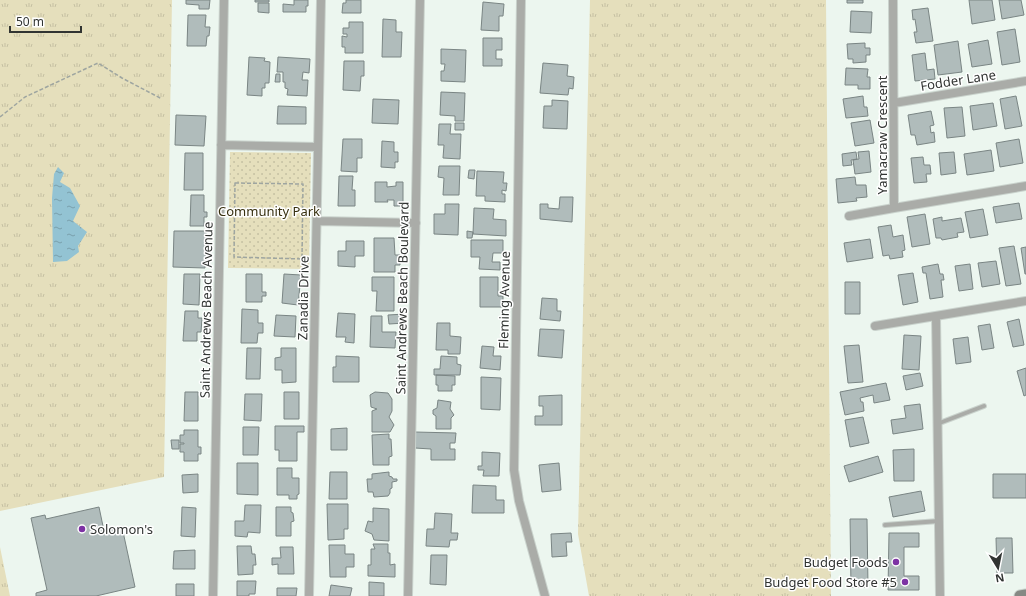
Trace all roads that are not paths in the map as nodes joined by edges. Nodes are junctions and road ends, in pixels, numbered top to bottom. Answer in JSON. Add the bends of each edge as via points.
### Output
{"nodes":[{"id":1,"x":224,"y":0,"type":"edge"},
{"id":2,"x":321,"y":0,"type":"edge"},
{"id":3,"x":420,"y":0,"type":"edge"},
{"id":4,"x":521,"y":0,"type":"edge"},
{"id":5,"x":893,"y":0,"type":"edge"},
{"id":6,"x":1026,"y":81,"type":"edge"},
{"id":7,"x":894,"y":103,"type":"junction"},
{"id":8,"x":221,"y":145,"type":"junction"},
{"id":9,"x":318,"y":147,"type":"junction"},
{"id":10,"x":1026,"y":186,"type":"edge"},
{"id":11,"x":894,"y":208,"type":"junction"},
{"id":12,"x":849,"y":216,"type":"dead end"},
{"id":13,"x":317,"y":222,"type":"junction"},
{"id":14,"x":416,"y":223,"type":"junction"},
{"id":15,"x":1026,"y":301,"type":"edge"},
{"id":16,"x":936,"y":317,"type":"junction"},
{"id":17,"x":875,"y":326,"type":"dead end"},
{"id":18,"x":984,"y":406,"type":"dead end"},
{"id":19,"x":937,"y":425,"type":"junction"},
{"id":20,"x":939,"y":521,"type":"junction"},
{"id":21,"x":885,"y":525,"type":"dead end"},
{"id":22,"x":1026,"y":595,"type":"edge"},
{"id":23,"x":213,"y":596,"type":"edge"},
{"id":24,"x":309,"y":596,"type":"edge"},
{"id":25,"x":408,"y":596,"type":"edge"},
{"id":26,"x":545,"y":596,"type":"edge"},
{"id":27,"x":940,"y":596,"type":"edge"},
{"id":28,"x":1020,"y":596,"type":"edge"}],
"edges":[{"from":1,"to":8,"type":"street","name":"Saint Andrews Beach Avenue"},
{"from":2,"to":9,"type":"street","name":"Zanadia Drive"},
{"from":3,"to":14,"type":"street","name":"Saint Andrews Beach Boulevard"},
{"from":4,"to":26,"type":"street","name":"Fleming Avenue","via":[[514,470],[519,501]]},
{"from":5,"to":7,"type":"street","name":"Yamacraw Crescent"},
{"from":6,"to":7,"type":"street","name":"Fodder Lane"},
{"from":7,"to":11,"type":"street","name":"Yamacraw Crescent"},
{"from":8,"to":9,"type":"street"},
{"from":8,"to":23,"type":"street","name":"Saint Andrews Beach Avenue"},
{"from":9,"to":13,"type":"street","name":"Zanadia Drive"},
{"from":10,"to":11,"type":"street","name":"Yamacraw Crescent"},
{"from":11,"to":12,"type":"street"},
{"from":13,"to":14,"type":"street"},
{"from":13,"to":24,"type":"street","name":"Zanadia Drive"},
{"from":14,"to":25,"type":"street","name":"Saint Andrews Beach Boulevard"},
{"from":15,"to":16,"type":"street"},
{"from":16,"to":17,"type":"street"},
{"from":16,"to":19,"type":"street"},
{"from":18,"to":19,"type":"lane"},
{"from":19,"to":20,"type":"street"},
{"from":20,"to":21,"type":"lane"},
{"from":20,"to":27,"type":"street"},
{"from":22,"to":28,"type":"main road"}]}
